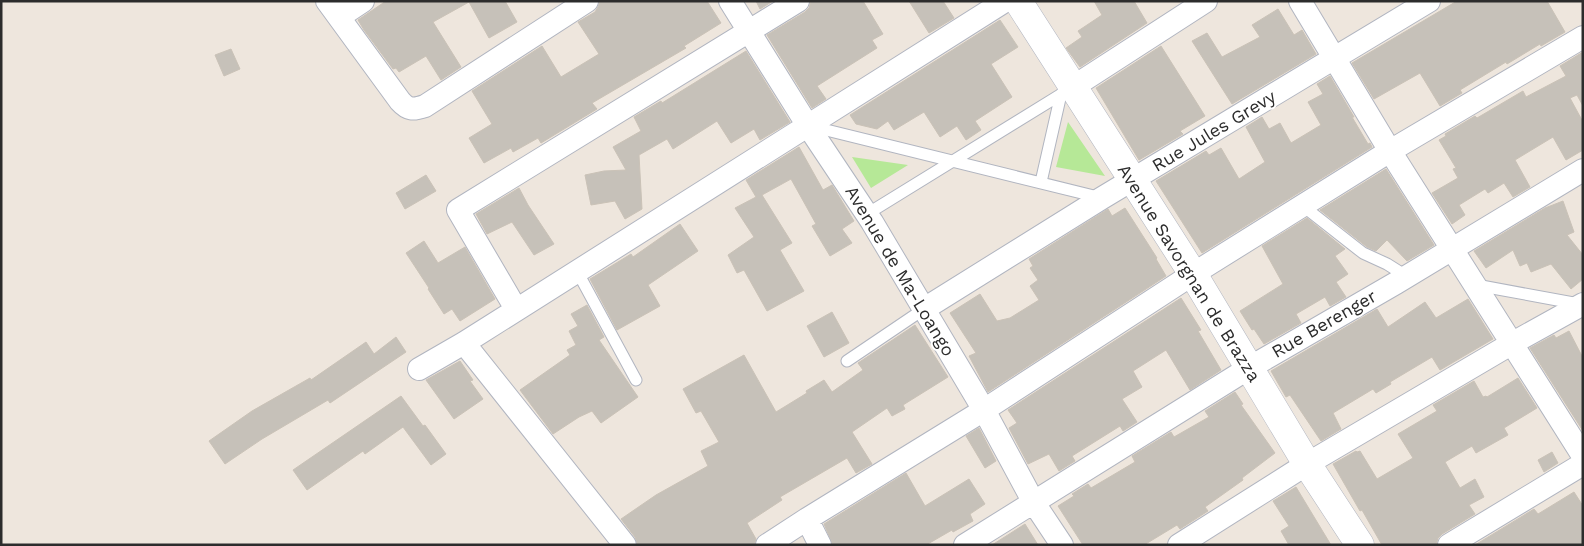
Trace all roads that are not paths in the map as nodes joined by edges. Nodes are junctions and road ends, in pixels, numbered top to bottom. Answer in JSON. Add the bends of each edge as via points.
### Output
{"nodes":[{"id":1,"x":363,"y":1,"type":"edge"},
{"id":2,"x":587,"y":1,"type":"edge"},
{"id":3,"x":730,"y":1,"type":"edge"},
{"id":4,"x":798,"y":1,"type":"edge"},
{"id":5,"x":1005,"y":1,"type":"edge"},
{"id":6,"x":1018,"y":1,"type":"edge"},
{"id":7,"x":1206,"y":1,"type":"edge"},
{"id":8,"x":1300,"y":1,"type":"edge"},
{"id":9,"x":1429,"y":1,"type":"edge"},
{"id":10,"x":333,"y":9,"type":"edge"},
{"id":11,"x":749,"y":32,"type":"junction"},
{"id":12,"x":1583,"y":37,"type":"edge"},
{"id":13,"x":1335,"y":59,"type":"junction"},
{"id":14,"x":1067,"y":90,"type":"junction"},
{"id":15,"x":808,"y":126,"type":"junction"},
{"id":16,"x":1390,"y":151,"type":"junction"},
{"id":17,"x":952,"y":160,"type":"junction"},
{"id":18,"x":1583,"y":170,"type":"edge"},
{"id":19,"x":1131,"y":180,"type":"junction"},
{"id":20,"x":1041,"y":182,"type":"junction"},
{"id":21,"x":1102,"y":198,"type":"junction"},
{"id":22,"x":1303,"y":206,"type":"junction"},
{"id":23,"x":867,"y":214,"type":"junction"},
{"id":24,"x":1452,"y":248,"type":"junction"},
{"id":25,"x":577,"y":271,"type":"junction"},
{"id":26,"x":1193,"y":274,"type":"junction"},
{"id":27,"x":1406,"y":276,"type":"junction"},
{"id":28,"x":1475,"y":284,"type":"junction"},
{"id":29,"x":1582,"y":305,"type":"edge"},
{"id":30,"x":516,"y":309,"type":"junction"},
{"id":31,"x":924,"y":309,"type":"junction"},
{"id":32,"x":464,"y":343,"type":"junction"},
{"id":33,"x":1511,"y":344,"type":"junction"},
{"id":34,"x":847,"y":361,"type":"dead end"},
{"id":35,"x":1249,"y":368,"type":"junction"},
{"id":36,"x":419,"y":369,"type":"dead end"},
{"id":37,"x":636,"y":380,"type":"dead end"},
{"id":38,"x":984,"y":410,"type":"junction"},
{"id":39,"x":1583,"y":456,"type":"edge"},
{"id":40,"x":1307,"y":464,"type":"junction"},
{"id":41,"x":1583,"y":464,"type":"edge"},
{"id":42,"x":1034,"y":503,"type":"junction"},
{"id":43,"x":807,"y":519,"type":"junction"},
{"id":44,"x":625,"y":545,"type":"edge"},
{"id":45,"x":767,"y":545,"type":"edge"},
{"id":46,"x":820,"y":545,"type":"edge"},
{"id":47,"x":966,"y":545,"type":"edge"},
{"id":48,"x":1062,"y":545,"type":"edge"},
{"id":49,"x":1179,"y":545,"type":"edge"},
{"id":50,"x":1360,"y":545,"type":"edge"},
{"id":51,"x":1449,"y":545,"type":"edge"}],
"edges":[{"from":1,"to":10,"type":"street"},
{"from":2,"to":10,"type":"street","via":[[425,106],[415,109],[407,108],[400,101]]},
{"from":3,"to":11,"type":"street","name":"Avenue de Ma-Loango"},
{"from":4,"to":11,"type":"street"},
{"from":5,"to":15,"type":"street"},
{"from":6,"to":14,"type":"main road","name":"Avenue Savorgnan de Brazza"},
{"from":7,"to":14,"type":"street"},
{"from":8,"to":13,"type":"street"},
{"from":9,"to":13,"type":"street","name":"Rue Jules Grevy"},
{"from":11,"to":15,"type":"street","name":"Avenue de Ma-Loango"},
{"from":11,"to":30,"type":"street","via":[[458,210]]},
{"from":12,"to":16,"type":"street"},
{"from":13,"to":16,"type":"street"},
{"from":13,"to":19,"type":"street","name":"Rue Jules Grevy"},
{"from":14,"to":17,"type":"lane"},
{"from":14,"to":19,"type":"main road","name":"Avenue Savorgnan de Brazza"},
{"from":14,"to":20,"type":"lane"},
{"from":15,"to":17,"type":"lane"},
{"from":15,"to":23,"type":"street","name":"Avenue de Ma-Loango"},
{"from":15,"to":25,"type":"street"},
{"from":16,"to":22,"type":"street"},
{"from":16,"to":24,"type":"street"},
{"from":17,"to":20,"type":"lane"},
{"from":17,"to":23,"type":"lane"},
{"from":18,"to":24,"type":"street","name":"Rue Berenger"},
{"from":19,"to":21,"type":"street","name":"Rue Jules Grevy"},
{"from":19,"to":26,"type":"main road","name":"Avenue Savorgnan de Brazza"},
{"from":20,"to":21,"type":"lane"},
{"from":21,"to":31,"type":"street","name":"Rue Jules Grevy"},
{"from":22,"to":26,"type":"street"},
{"from":22,"to":27,"type":"lane","via":[[1363,253]]},
{"from":23,"to":31,"type":"street","name":"Avenue de Ma-Loango"},
{"from":24,"to":27,"type":"street","name":"Rue Berenger"},
{"from":24,"to":28,"type":"street"},
{"from":25,"to":30,"type":"street"},
{"from":25,"to":37,"type":"lane"},
{"from":26,"to":35,"type":"main road","name":"Avenue Savorgnan de Brazza"},
{"from":26,"to":38,"type":"street"},
{"from":27,"to":35,"type":"street","name":"Rue Berenger"},
{"from":28,"to":29,"type":"lane"},
{"from":28,"to":33,"type":"street"},
{"from":29,"to":33,"type":"street"},
{"from":30,"to":32,"type":"street"},
{"from":31,"to":34,"type":"lane"},
{"from":31,"to":38,"type":"street","name":"Avenue de Ma-Loango"},
{"from":32,"to":36,"type":"street"},
{"from":32,"to":44,"type":"street"},
{"from":33,"to":39,"type":"street"},
{"from":33,"to":40,"type":"street"},
{"from":35,"to":40,"type":"main road","name":"Avenue Savorgnan de Brazza"},
{"from":35,"to":42,"type":"street","name":"Rue Berenger"},
{"from":38,"to":42,"type":"street","name":"Avenue de Ma-Loango"},
{"from":38,"to":43,"type":"street"},
{"from":40,"to":49,"type":"street"},
{"from":40,"to":50,"type":"main road","name":"Avenue Savorgnan de Brazza"},
{"from":41,"to":51,"type":"street"},
{"from":42,"to":47,"type":"street","name":"Rue Berenger"},
{"from":42,"to":48,"type":"street","name":"Avenue de Ma-Loango"},
{"from":43,"to":45,"type":"street"},
{"from":43,"to":46,"type":"street"}]}
